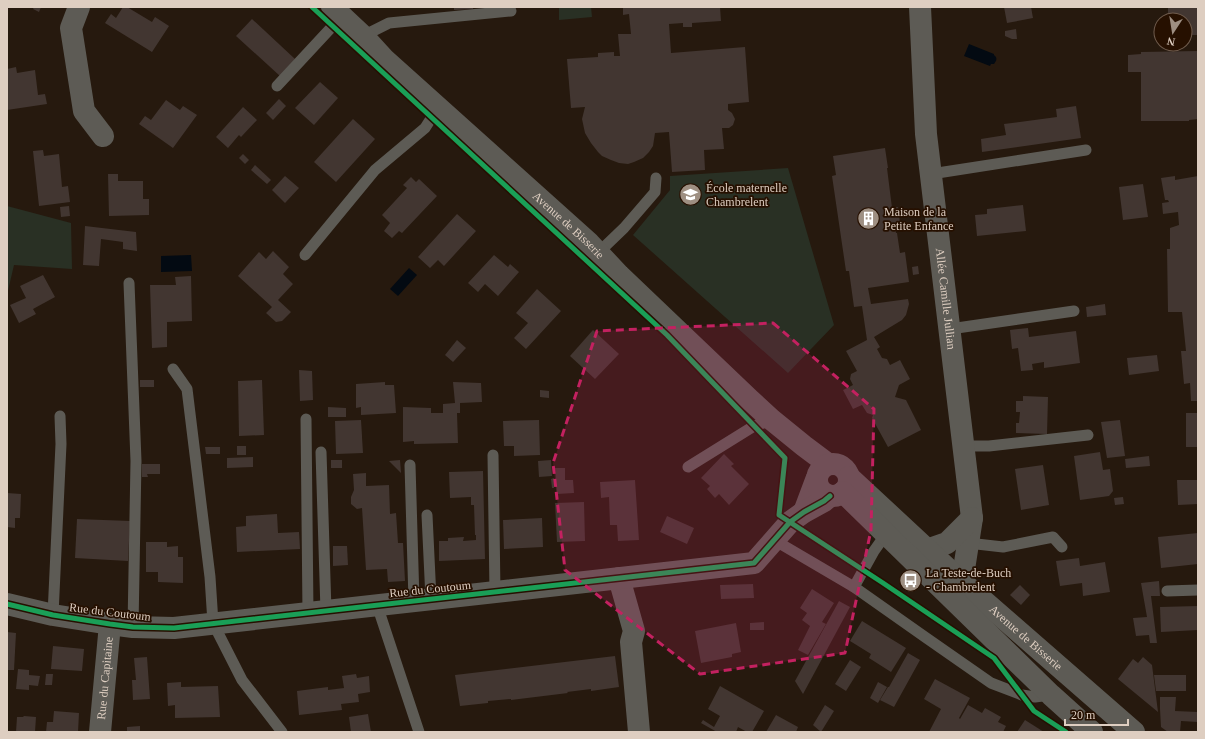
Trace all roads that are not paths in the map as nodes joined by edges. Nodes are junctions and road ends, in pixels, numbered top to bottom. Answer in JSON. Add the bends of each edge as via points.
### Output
{"nodes":[{"id":1,"x":79,"y":7,"type":"edge"},
{"id":2,"x":920,"y":7,"type":"edge"},
{"id":3,"x":511,"y":10,"type":"dead end"},
{"id":4,"x":337,"y":12,"type":"edge"},
{"id":5,"x":363,"y":36,"type":"junction"},
{"id":6,"x":277,"y":86,"type":"dead end"},
{"id":7,"x":440,"y":109,"type":"junction"},
{"id":8,"x":103,"y":136,"type":"dead end"},
{"id":9,"x":1086,"y":150,"type":"dead end"},
{"id":10,"x":931,"y":174,"type":"junction"},
{"id":11,"x":656,"y":178,"type":"dead end"},
{"id":12,"x":598,"y":253,"type":"junction"},
{"id":13,"x":305,"y":254,"type":"dead end"},
{"id":14,"x":129,"y":282,"type":"dead end"},
{"id":15,"x":1074,"y":311,"type":"dead end"},
{"id":16,"x":950,"y":329,"type":"junction"},
{"id":17,"x":173,"y":369,"type":"dead end"},
{"id":18,"x":60,"y":416,"type":"dead end"},
{"id":19,"x":306,"y":419,"type":"dead end"},
{"id":20,"x":772,"y":420,"type":"junction"},
{"id":21,"x":1088,"y":435,"type":"dead end"},
{"id":22,"x":964,"y":446,"type":"junction"},
{"id":23,"x":321,"y":452,"type":"dead end"},
{"id":24,"x":493,"y":455,"type":"dead end"},
{"id":25,"x":410,"y":465,"type":"dead end"},
{"id":26,"x":688,"y":467,"type":"dead end"},
{"id":27,"x":831,"y":480,"type":"junction"},
{"id":28,"x":427,"y":515,"type":"dead end"},
{"id":29,"x":972,"y":518,"type":"junction"},
{"id":30,"x":886,"y":534,"type":"junction"},
{"id":31,"x":774,"y":540,"type":"junction"},
{"id":32,"x":968,"y":543,"type":"junction"},
{"id":33,"x":1062,"y":547,"type":"dead end"},
{"id":34,"x":927,"y":550,"type":"junction"},
{"id":35,"x":619,"y":578,"type":"junction"},
{"id":36,"x":962,"y":582,"type":"junction"},
{"id":37,"x":854,"y":587,"type":"junction"},
{"id":38,"x":1198,"y":590,"type":"edge"},
{"id":39,"x":1167,"y":591,"type":"dead end"},
{"id":40,"x":495,"y":592,"type":"junction"},
{"id":41,"x":422,"y":600,"type":"junction"},
{"id":42,"x":7,"y":604,"type":"edge"},
{"id":43,"x":377,"y":605,"type":"junction"},
{"id":44,"x":317,"y":612,"type":"junction"},
{"id":45,"x":52,"y":615,"type":"junction"},
{"id":46,"x":110,"y":624,"type":"junction"},
{"id":47,"x":213,"y":624,"type":"junction"},
{"id":48,"x":134,"y":627,"type":"junction"},
{"id":49,"x":1051,"y":695,"type":"junction"},
{"id":50,"x":100,"y":732,"type":"edge"},
{"id":51,"x":282,"y":732,"type":"edge"},
{"id":52,"x":419,"y":732,"type":"edge"},
{"id":53,"x":639,"y":732,"type":"edge"},
{"id":54,"x":1092,"y":732,"type":"edge"},
{"id":55,"x":1134,"y":732,"type":"edge"}],
"edges":[{"from":1,"to":8,"type":"street","via":[[71,28],[84,111]]},
{"from":2,"to":10,"type":"street","name":"Allée Camille Jullian","via":[[926,134]]},
{"from":3,"to":5,"type":"lane","via":[[389,23]]},
{"from":4,"to":5,"type":"street","name":"Avenue de Bisserie"},
{"from":4,"to":6,"type":"lane"},
{"from":5,"to":7,"type":"street","name":"Avenue de Bisserie","via":[[384,59]]},
{"from":7,"to":12,"type":"street","name":"Avenue de Bisserie"},
{"from":7,"to":13,"type":"lane","via":[[425,128],[376,170]]},
{"from":9,"to":10,"type":"lane"},
{"from":10,"to":16,"type":"street","name":"Allée Camille Jullian"},
{"from":11,"to":12,"type":"lane","via":[[655,192]]},
{"from":12,"to":20,"type":"street","name":"Avenue de Bisserie","via":[[624,281]]},
{"from":14,"to":48,"type":"lane","via":[[136,461]]},
{"from":15,"to":16,"type":"lane"},
{"from":16,"to":22,"type":"street","name":"Allée Camille Jullian"},
{"from":17,"to":47,"type":"lane","via":[[187,389],[210,577]]},
{"from":18,"to":45,"type":"lane"},
{"from":19,"to":44,"type":"lane"},
{"from":20,"to":26,"type":"lane","via":[[754,426]]},
{"from":20,"to":27,"type":"street","name":"Avenue de Bisserie","via":[[804,446]]},
{"from":21,"to":22,"type":"lane","via":[[989,446]]},
{"from":22,"to":29,"type":"street","name":"Allée Camille Jullian"},
{"from":23,"to":44,"type":"lane"},
{"from":24,"to":40,"type":"lane"},
{"from":25,"to":41,"type":"lane"},
{"from":27,"to":30,"type":"street","name":"Avenue de Bisserie"},
{"from":27,"to":31,"type":"street","name":"Rue du Coutoum","via":[[804,512],[790,522]]},
{"from":27,"to":34,"type":"street","name":"Avenue de Bisserie"},
{"from":28,"to":41,"type":"lane"},
{"from":29,"to":32,"type":"street","name":"Allée Camille Jullian"},
{"from":29,"to":34,"type":"street","via":[[947,543]]},
{"from":30,"to":37,"type":"lane","via":[[874,550]]},
{"from":30,"to":49,"type":"street","name":"Avenue de Bisserie"},
{"from":31,"to":35,"type":"street","name":"Rue du Coutoum","via":[[754,563]]},
{"from":31,"to":37,"type":"lane"},
{"from":32,"to":33,"type":"lane","via":[[1003,547],[1053,537]]},
{"from":32,"to":36,"type":"street","name":"Allée Camille Jullian"},
{"from":34,"to":36,"type":"street","name":"Avenue de Bisserie"},
{"from":35,"to":40,"type":"street","name":"Rue du Coutoum"},
{"from":35,"to":53,"type":"street","via":[[634,631],[631,642]]},
{"from":36,"to":55,"type":"street","name":"Avenue de Bisserie"},
{"from":37,"to":49,"type":"lane","via":[[991,683],[1022,695]]},
{"from":38,"to":39,"type":"lane"},
{"from":40,"to":41,"type":"street","name":"Rue du Coutoum"},
{"from":41,"to":43,"type":"street","name":"Rue du Coutoum"},
{"from":42,"to":45,"type":"street","name":"Rue du Coutoum"},
{"from":43,"to":44,"type":"street","name":"Rue du Coutoum"},
{"from":43,"to":52,"type":"lane"},
{"from":44,"to":47,"type":"street","name":"Rue du Coutoum"},
{"from":45,"to":46,"type":"street","name":"Rue du Coutoum"},
{"from":46,"to":48,"type":"street","name":"Rue du Coutoum"},
{"from":46,"to":50,"type":"street","name":"Rue du Capitaine"},
{"from":47,"to":48,"type":"street","name":"Rue du Coutoum","via":[[174,628]]},
{"from":47,"to":51,"type":"lane","via":[[242,680]]},
{"from":49,"to":54,"type":"street","name":"Avenue de Bisserie"}]}
